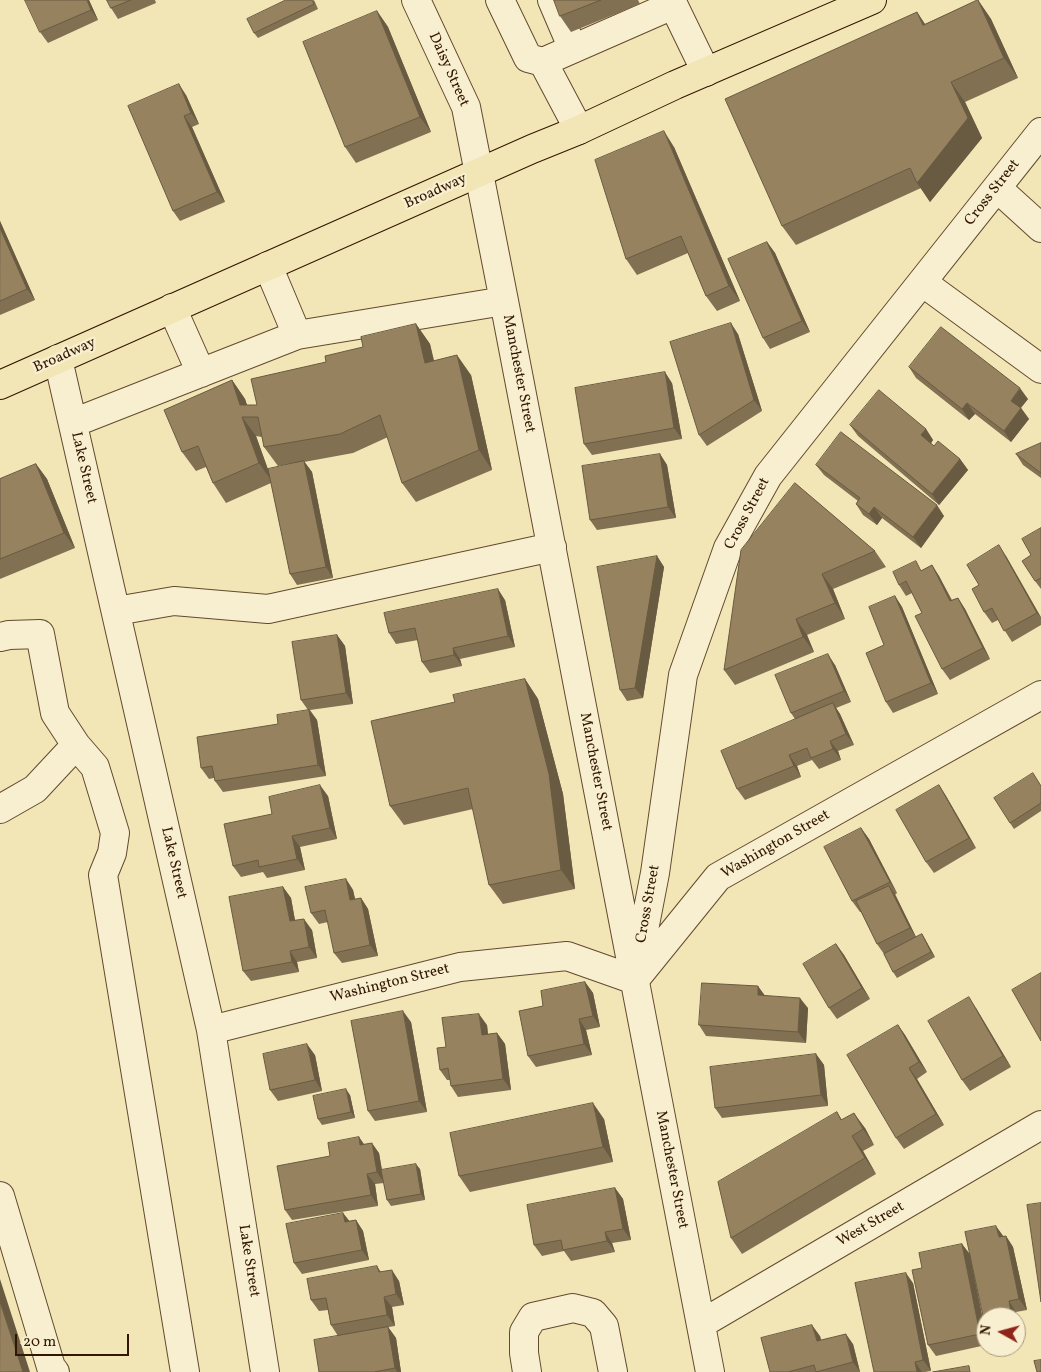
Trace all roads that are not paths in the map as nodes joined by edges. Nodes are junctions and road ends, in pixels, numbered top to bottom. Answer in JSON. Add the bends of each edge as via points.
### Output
{"nodes":[{"id":1,"x":416,"y":0,"type":"edge"},
{"id":2,"x":500,"y":0,"type":"edge"},
{"id":3,"x":552,"y":0,"type":"edge"},
{"id":4,"x":872,"y":0,"type":"edge"},
{"id":5,"x":672,"y":2,"type":"edge"},
{"id":6,"x":573,"y":49,"type":"junction"},
{"id":7,"x":543,"y":62,"type":"junction"},
{"id":8,"x":706,"y":72,"type":"junction"},
{"id":9,"x":579,"y":130,"type":"junction"},
{"id":10,"x":1041,"y":132,"type":"edge"},
{"id":11,"x":479,"y":172,"type":"junction"},
{"id":12,"x":997,"y":188,"type":"junction"},
{"id":13,"x":1041,"y":228,"type":"edge"},
{"id":14,"x":268,"y":266,"type":"junction"},
{"id":15,"x":922,"y":282,"type":"junction"},
{"id":16,"x":504,"y":301,"type":"junction"},
{"id":17,"x":172,"y":308,"type":"junction"},
{"id":18,"x":296,"y":335,"type":"junction"},
{"id":19,"x":58,"y":359,"type":"junction"},
{"id":20,"x":1041,"y":370,"type":"edge"},
{"id":21,"x":201,"y":373,"type":"junction"},
{"id":22,"x":0,"y":385,"type":"edge"},
{"id":23,"x":73,"y":423,"type":"junction"},
{"id":24,"x":552,"y":548,"type":"junction"},
{"id":25,"x":116,"y":611,"type":"junction"},
{"id":26,"x":0,"y":637,"type":"edge"},
{"id":27,"x":1041,"y":695,"type":"edge"},
{"id":28,"x":76,"y":745,"type":"junction"},
{"id":29,"x":0,"y":809,"type":"edge"},
{"id":30,"x":635,"y":980,"type":"junction"},
{"id":31,"x":211,"y":1030,"type":"junction"},
{"id":32,"x":1041,"y":1125,"type":"edge"},
{"id":33,"x":0,"y":1196,"type":"edge"},
{"id":34,"x":701,"y":1324,"type":"junction"},
{"id":35,"x":55,"y":1372,"type":"edge"},
{"id":36,"x":185,"y":1372,"type":"edge"},
{"id":37,"x":265,"y":1372,"type":"edge"},
{"id":38,"x":527,"y":1372,"type":"edge"},
{"id":39,"x":613,"y":1372,"type":"edge"},
{"id":40,"x":710,"y":1372,"type":"edge"}],
"edges":[{"from":1,"to":11,"type":"street","name":"Daisy Street","via":[[466,107]]},
{"from":2,"to":7,"type":"street","via":[[528,58]]},
{"from":3,"to":6,"type":"street"},
{"from":4,"to":8,"type":"main road","name":"Broadway"},
{"from":5,"to":6,"type":"street"},
{"from":5,"to":8,"type":"street"},
{"from":6,"to":7,"type":"street"},
{"from":7,"to":9,"type":"street"},
{"from":8,"to":9,"type":"main road","name":"Broadway"},
{"from":9,"to":11,"type":"main road","name":"Broadway"},
{"from":10,"to":12,"type":"street","name":"Cross Street"},
{"from":11,"to":14,"type":"main road","name":"Broadway"},
{"from":11,"to":16,"type":"street","name":"Manchester Street"},
{"from":12,"to":13,"type":"street"},
{"from":12,"to":15,"type":"street","name":"Cross Street"},
{"from":14,"to":17,"type":"main road","name":"Broadway"},
{"from":14,"to":18,"type":"street"},
{"from":15,"to":20,"type":"street"},
{"from":15,"to":30,"type":"street","name":"Cross Street","via":[[768,476],[728,548],[683,675],[656,873]]},
{"from":16,"to":18,"type":"street"},
{"from":16,"to":24,"type":"street","name":"Manchester Street"},
{"from":17,"to":19,"type":"main road","name":"Broadway"},
{"from":17,"to":21,"type":"street"},
{"from":18,"to":21,"type":"street"},
{"from":19,"to":22,"type":"main road","name":"Broadway"},
{"from":19,"to":23,"type":"street","name":"Lake Street"},
{"from":21,"to":23,"type":"street"},
{"from":23,"to":25,"type":"street","name":"Lake Street"},
{"from":24,"to":25,"type":"street","via":[[268,609],[174,601]]},
{"from":24,"to":30,"type":"street","name":"Manchester Street"},
{"from":25,"to":31,"type":"street","name":"Lake Street"},
{"from":26,"to":28,"type":"street","via":[[40,634],[56,713]]},
{"from":27,"to":30,"type":"street","name":"Washington Street","via":[[718,878]]},
{"from":28,"to":29,"type":"street","via":[[35,789]]},
{"from":28,"to":36,"type":"street","via":[[96,767],[115,833],[112,853],[103,875]]},
{"from":30,"to":31,"type":"street","name":"Washington Street","via":[[567,956],[460,967]]},
{"from":30,"to":34,"type":"street","name":"Manchester Street"},
{"from":31,"to":37,"type":"street","name":"Lake Street"},
{"from":32,"to":34,"type":"street","name":"West Street"},
{"from":33,"to":35,"type":"street"},
{"from":34,"to":40,"type":"street","name":"Manchester Street"},
{"from":38,"to":39,"type":"street","via":[[524,1332],[533,1317],[573,1308],[593,1313],[604,1326]]}]}
